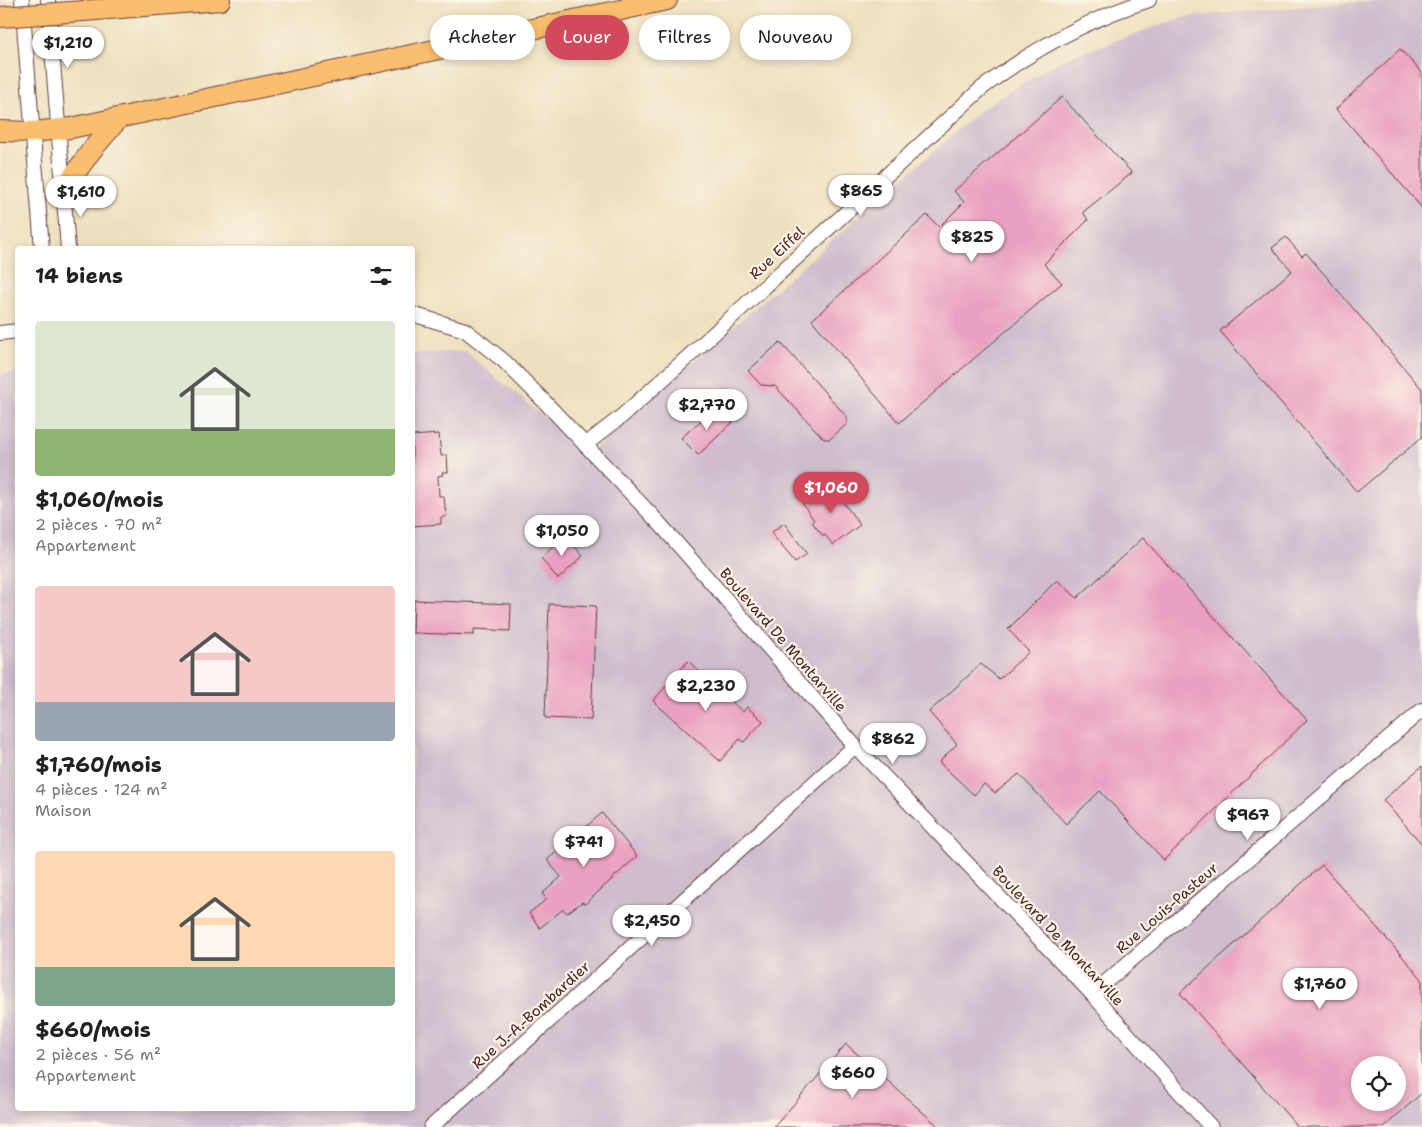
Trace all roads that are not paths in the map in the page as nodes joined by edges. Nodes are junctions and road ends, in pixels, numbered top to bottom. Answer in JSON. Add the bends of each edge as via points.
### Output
{"nodes":[{"id":1,"x":22,"y":0,"type":"edge"},
{"id":2,"x":48,"y":0,"type":"edge"},
{"id":3,"x":220,"y":0,"type":"edge"},
{"id":4,"x":667,"y":0,"type":"edge"},
{"id":5,"x":1149,"y":0,"type":"edge"},
{"id":6,"x":0,"y":18,"type":"edge"},
{"id":7,"x":119,"y":118,"type":"junction"},
{"id":8,"x":59,"y":130,"type":"junction"},
{"id":9,"x":0,"y":131,"type":"edge"},
{"id":10,"x":32,"y":132,"type":"junction"},
{"id":11,"x":64,"y":190,"type":"junction"},
{"id":12,"x":42,"y":246,"type":"edge"},
{"id":13,"x":68,"y":246,"type":"edge"},
{"id":14,"x":415,"y":315,"type":"edge"},
{"id":15,"x":15,"y":330,"type":"edge"},
{"id":16,"x":0,"y":333,"type":"edge"},
{"id":17,"x":585,"y":445,"type":"junction"},
{"id":18,"x":1422,"y":710,"type":"edge"},
{"id":19,"x":855,"y":746,"type":"junction"},
{"id":20,"x":1092,"y":994,"type":"junction"},
{"id":21,"x":431,"y":1127,"type":"edge"},
{"id":22,"x":1211,"y":1127,"type":"edge"}],
"edges":[{"from":1,"to":10,"type":"street"},
{"from":2,"to":8,"type":"street"},
{"from":3,"to":6,"type":"highway","bridge":true},
{"from":4,"to":7,"type":"highway"},
{"from":5,"to":17,"type":"street","name":"Rue Eiffel","via":[[1046,45],[982,88],[699,347]]},
{"from":7,"to":8,"type":"highway"},
{"from":7,"to":11,"type":"highway"},
{"from":8,"to":10,"type":"highway"},
{"from":8,"to":11,"type":"street"},
{"from":9,"to":10,"type":"highway"},
{"from":10,"to":12,"type":"street"},
{"from":11,"to":13,"type":"street"},
{"from":14,"to":17,"type":"street","name":"Boulevard De Montarville","via":[[465,330],[504,361]]},
{"from":15,"to":16,"type":"street"},
{"from":17,"to":19,"type":"street","name":"Boulevard De Montarville","via":[[659,523]]},
{"from":18,"to":20,"type":"street","name":"Rue Louis-Pasteur"},
{"from":19,"to":20,"type":"street","name":"Boulevard De Montarville"},
{"from":19,"to":21,"type":"street","name":"Rue J.-A.-Bombardier"},
{"from":20,"to":22,"type":"street","name":"Boulevard De Montarville"}]}
